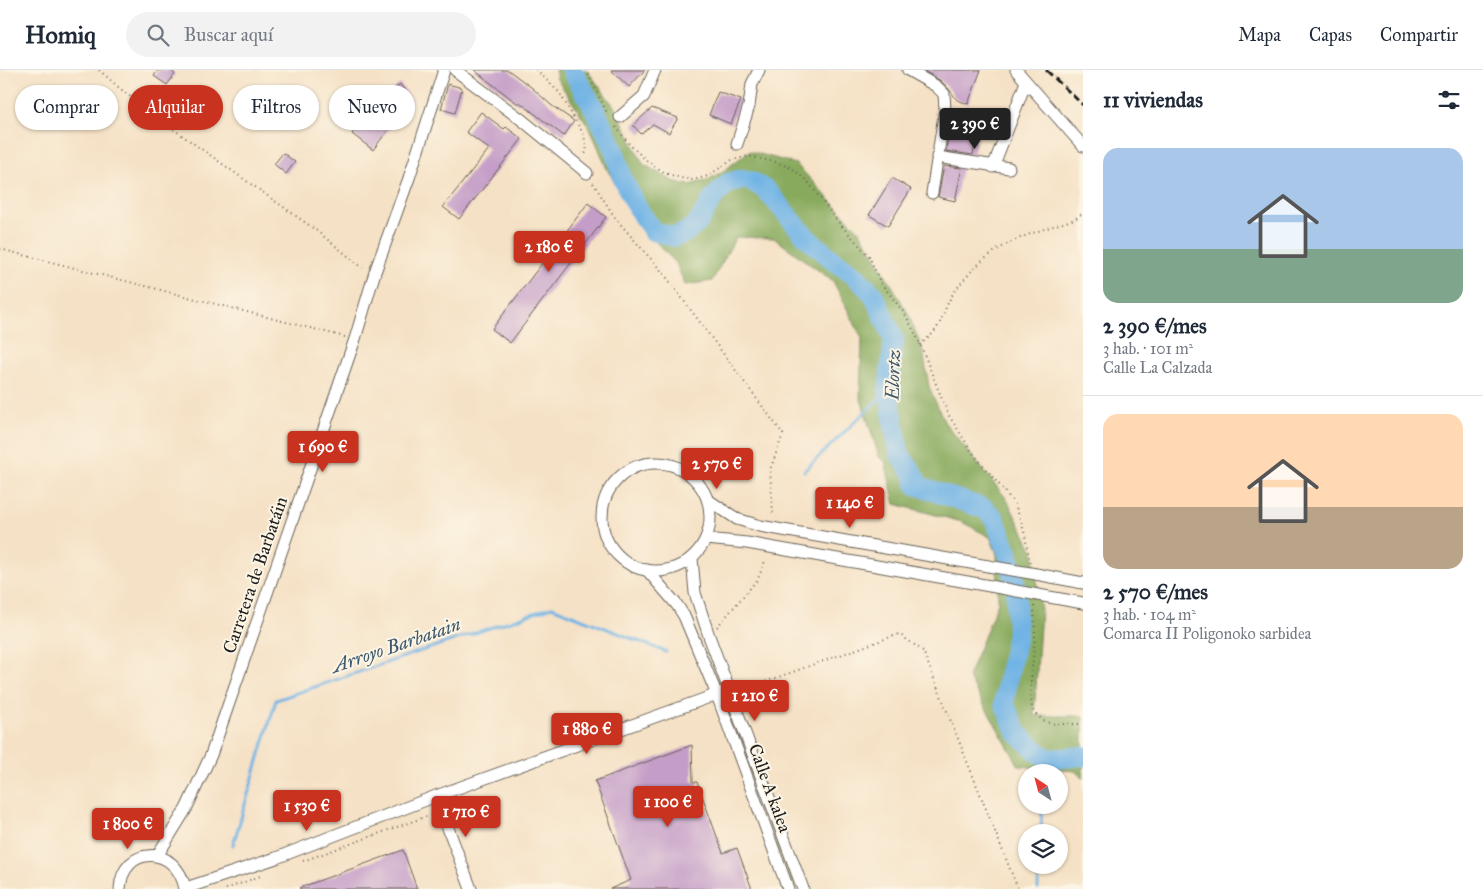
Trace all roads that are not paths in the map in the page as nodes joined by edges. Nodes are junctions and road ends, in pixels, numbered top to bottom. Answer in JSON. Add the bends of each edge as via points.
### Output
{"nodes":[{"id":1,"x":444,"y":70,"type":"edge"},
{"id":2,"x":455,"y":70,"type":"edge"},
{"id":3,"x":655,"y":70,"type":"edge"},
{"id":4,"x":759,"y":70,"type":"edge"},
{"id":5,"x":1016,"y":70,"type":"edge"},
{"id":6,"x":916,"y":72,"type":"edge"},
{"id":7,"x":1026,"y":82,"type":"junction"},
{"id":8,"x":614,"y":120,"type":"road end"},
{"id":9,"x":737,"y":144,"type":"dead end"},
{"id":10,"x":1083,"y":146,"type":"edge"},
{"id":11,"x":937,"y":157,"type":"junction"},
{"id":12,"x":993,"y":167,"type":"junction"},
{"id":13,"x":1009,"y":168,"type":"dead end"},
{"id":14,"x":587,"y":174,"type":"road end"},
{"id":15,"x":932,"y":193,"type":"dead end"},
{"id":16,"x":708,"y":500,"type":"junction"},
{"id":17,"x":706,"y":539,"type":"junction"},
{"id":18,"x":692,"y":558,"type":"junction"},
{"id":19,"x":647,"y":570,"type":"junction"},
{"id":20,"x":1083,"y":583,"type":"edge"},
{"id":21,"x":1083,"y":603,"type":"edge"},
{"id":22,"x":729,"y":690,"type":"junction"},
{"id":23,"x":717,"y":695,"type":"junction"},
{"id":24,"x":436,"y":796,"type":"junction"},
{"id":25,"x":157,"y":856,"type":"junction"},
{"id":26,"x":120,"y":889,"type":"edge"},
{"id":27,"x":186,"y":889,"type":"edge"},
{"id":28,"x":471,"y":889,"type":"edge"},
{"id":29,"x":788,"y":889,"type":"edge"},
{"id":30,"x":803,"y":889,"type":"edge"}],
"edges":[{"from":1,"to":25,"type":"street","name":"Carretera de Barbatáin","via":[[410,178],[211,755],[186,809]]},
{"from":2,"to":14,"type":"street"},
{"from":3,"to":8,"type":"street","via":[[644,96]]},
{"from":4,"to":9,"type":"street","via":[[752,84]]},
{"from":5,"to":7,"type":"street"},
{"from":6,"to":11,"type":"street","via":[[944,94],[945,109]]},
{"from":7,"to":10,"type":"street"},
{"from":7,"to":12,"type":"street"},
{"from":11,"to":12,"type":"street"},
{"from":11,"to":15,"type":"street"},
{"from":12,"to":13,"type":"street"},
{"from":16,"to":17,"type":"street","via":[[710,526]]},
{"from":16,"to":19,"type":"street","via":[[700,485],[671,465],[654,463],[637,467],[616,482],[604,505],[602,523],[607,540],[630,565]]},
{"from":16,"to":20,"type":"street","bridge":true,"via":[[737,519],[760,526]]},
{"from":17,"to":18,"type":"street"},
{"from":17,"to":21,"type":"street","bridge":true,"via":[[747,543],[990,586],[1036,600]]},
{"from":18,"to":19,"type":"street","via":[[663,571]]},
{"from":18,"to":22,"type":"street","name":"Calle A kalea","via":[[695,594]]},
{"from":19,"to":23,"type":"street","name":"Calle A kalea","via":[[684,616]]},
{"from":22,"to":23,"type":"street"},
{"from":22,"to":30,"type":"street","name":"Calle A kalea"},
{"from":23,"to":24,"type":"street"},
{"from":23,"to":29,"type":"street","name":"Calle A kalea"},
{"from":24,"to":27,"type":"street"},
{"from":24,"to":28,"type":"street"},
{"from":25,"to":26,"type":"street","via":[[148,856],[130,864],[124,872]]},
{"from":25,"to":27,"type":"street","via":[[176,866]]}]}
